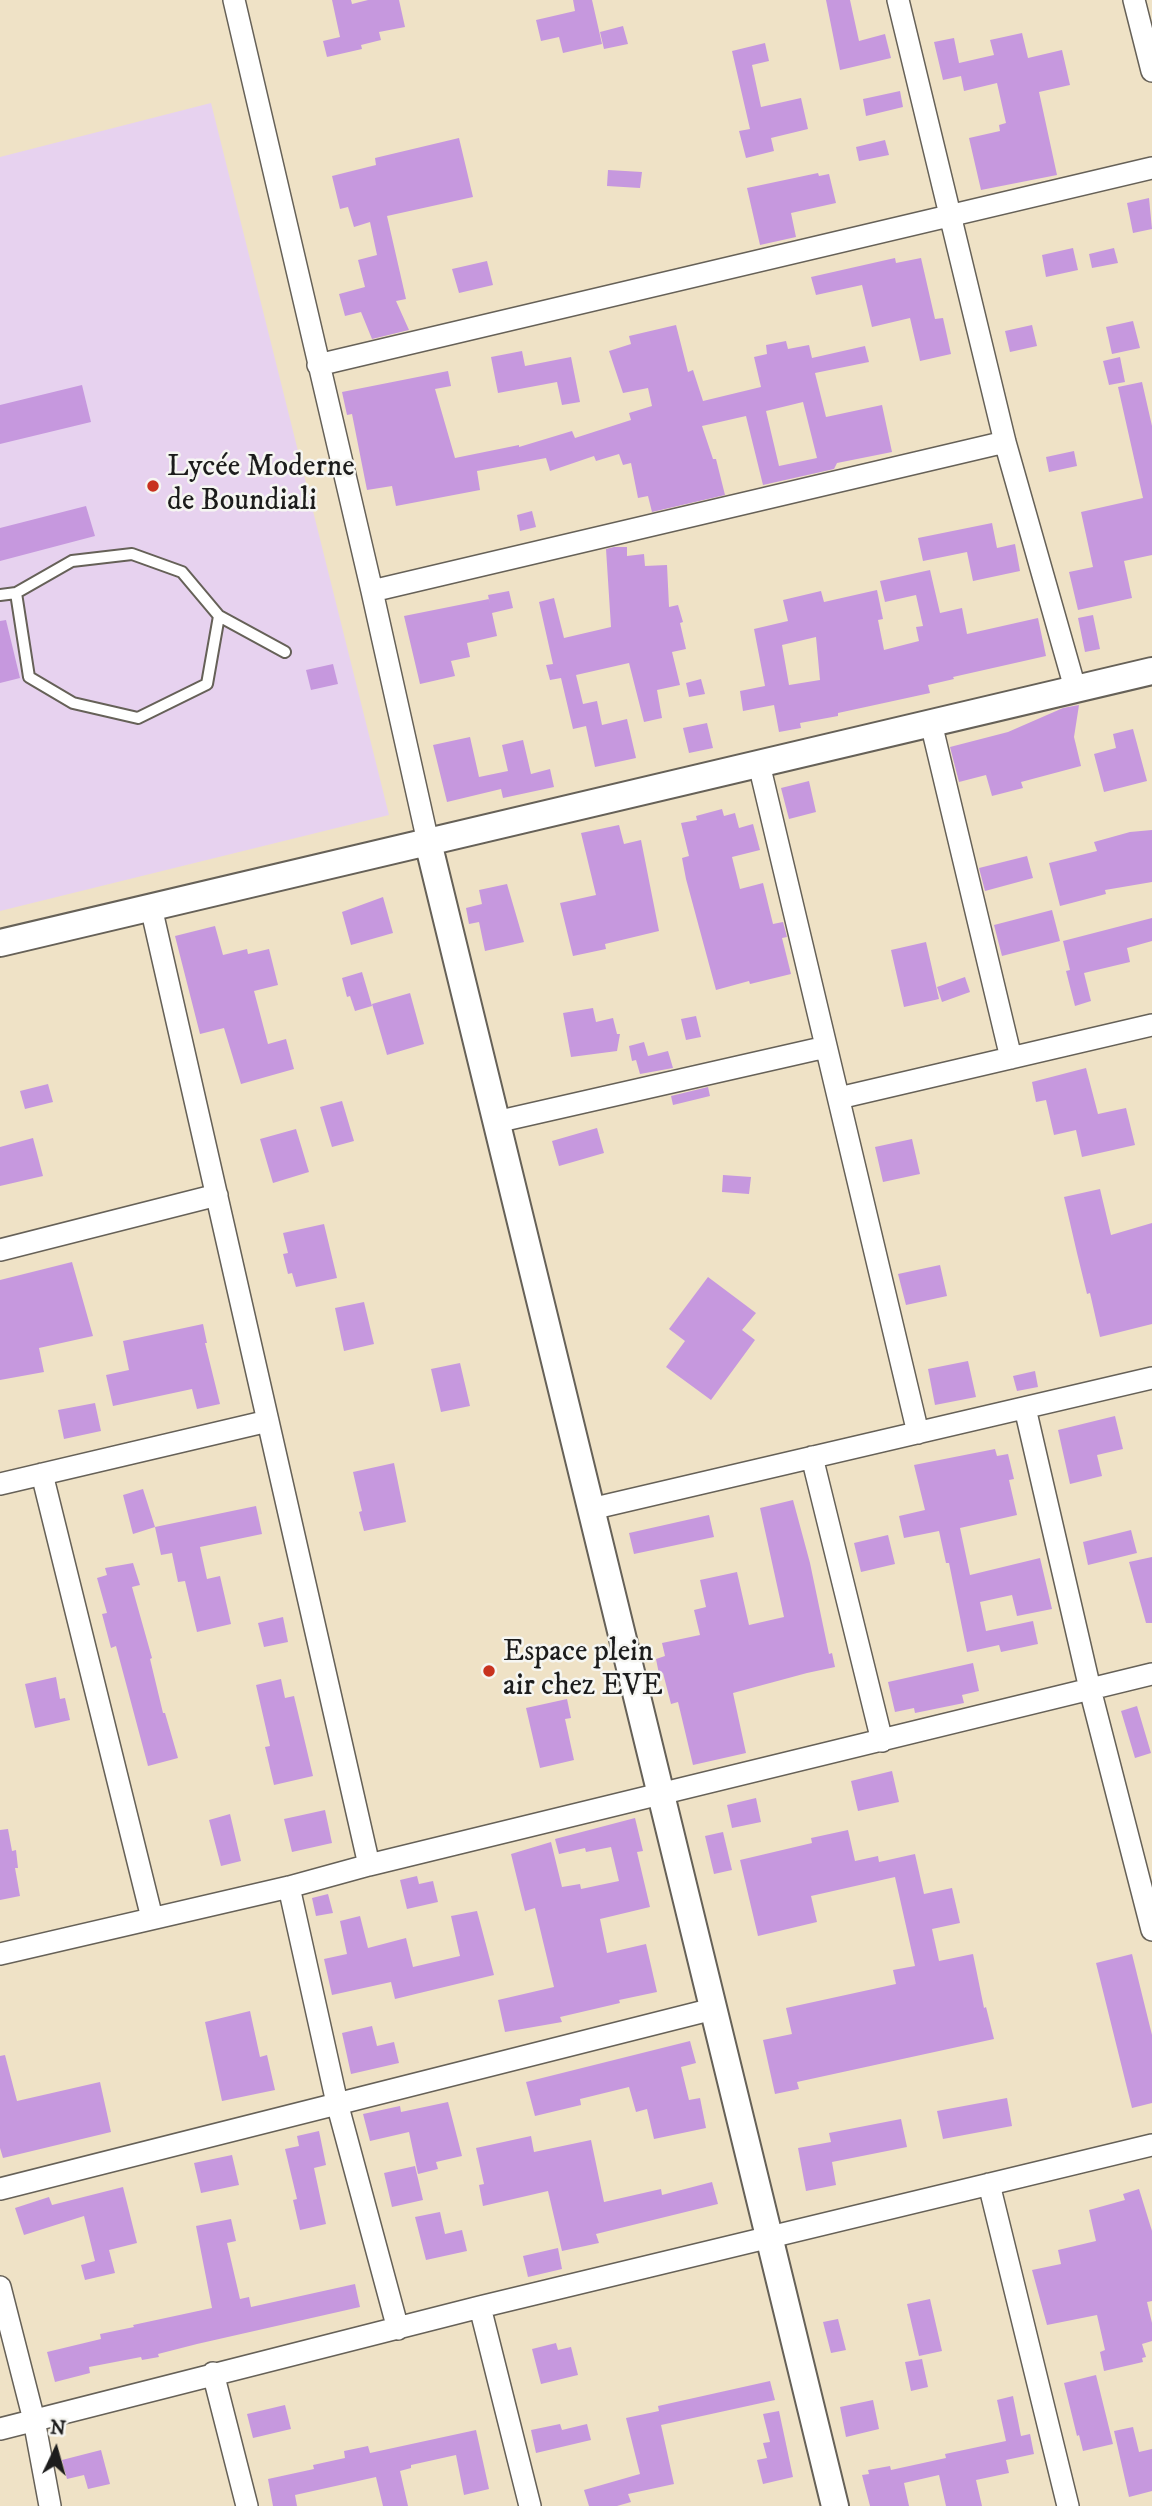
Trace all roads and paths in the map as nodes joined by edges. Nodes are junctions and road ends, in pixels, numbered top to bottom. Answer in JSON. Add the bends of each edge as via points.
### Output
{"nodes":[{"id":1,"x":233,"y":0,"type":"edge"},
{"id":2,"x":898,"y":0,"type":"edge"},
{"id":3,"x":1134,"y":0,"type":"edge"},
{"id":4,"x":1152,"y":71,"type":"edge"},
{"id":5,"x":1152,"y":168,"type":"edge"},
{"id":6,"x":951,"y":216,"type":"junction"},
{"id":7,"x":318,"y":365,"type":"junction"},
{"id":8,"x":1005,"y":442,"type":"junction"},
{"id":9,"x":372,"y":591,"type":"junction"},
{"id":10,"x":16,"y":593,"type":"junction"},
{"id":11,"x":0,"y":595,"type":"edge"},
{"id":12,"x":219,"y":616,"type":"junction"},
{"id":13,"x":285,"y":652,"type":"dead end"},
{"id":14,"x":1152,"y":671,"type":"edge"},
{"id":15,"x":1075,"y":688,"type":"junction"},
{"id":16,"x":931,"y":723,"type":"junction"},
{"id":17,"x":759,"y":764,"type":"junction"},
{"id":18,"x":428,"y":842,"type":"junction"},
{"id":19,"x":151,"y":907,"type":"junction"},
{"id":20,"x":0,"y":943,"type":"edge"},
{"id":21,"x":1150,"y":1031,"type":"edge"},
{"id":22,"x":826,"y":1047,"type":"junction"},
{"id":23,"x":1011,"y":1058,"type":"junction"},
{"id":24,"x":839,"y":1098,"type":"junction"},
{"id":25,"x":496,"y":1122,"type":"junction"},
{"id":26,"x":217,"y":1195,"type":"junction"},
{"id":27,"x":0,"y":1250,"type":"edge"},
{"id":28,"x":1152,"y":1378,"type":"edge"},
{"id":29,"x":1026,"y":1408,"type":"junction"},
{"id":30,"x":268,"y":1421,"type":"junction"},
{"id":31,"x":918,"y":1433,"type":"junction"},
{"id":32,"x":812,"y":1457,"type":"junction"},
{"id":33,"x":41,"y":1474,"type":"junction"},
{"id":34,"x":0,"y":1484,"type":"edge"},
{"id":35,"x":591,"y":1509,"type":"junction"},
{"id":36,"x":1152,"y":1674,"type":"edge"},
{"id":37,"x":1090,"y":1689,"type":"junction"},
{"id":38,"x":882,"y":1741,"type":"junction"},
{"id":39,"x":661,"y":1795,"type":"junction"},
{"id":40,"x":369,"y":1865,"type":"junction"},
{"id":41,"x":289,"y":1887,"type":"junction"},
{"id":42,"x":152,"y":1918,"type":"junction"},
{"id":43,"x":1152,"y":1930,"type":"edge"},
{"id":44,"x":0,"y":1954,"type":"edge"},
{"id":45,"x":713,"y":2009,"type":"junction"},
{"id":46,"x":337,"y":2103,"type":"junction"},
{"id":47,"x":1152,"y":2145,"type":"edge"},
{"id":48,"x":989,"y":2184,"type":"junction"},
{"id":49,"x":0,"y":2189,"type":"edge"},
{"id":50,"x":769,"y":2237,"type":"junction"},
{"id":51,"x":0,"y":2287,"type":"edge"},
{"id":52,"x":480,"y":2307,"type":"junction"},
{"id":53,"x":398,"y":2329,"type":"junction"},
{"id":54,"x":213,"y":2373,"type":"junction"},
{"id":55,"x":34,"y":2420,"type":"junction"},
{"id":56,"x":0,"y":2428,"type":"edge"},
{"id":57,"x":50,"y":2506,"type":"edge"},
{"id":58,"x":247,"y":2506,"type":"edge"},
{"id":59,"x":530,"y":2506,"type":"edge"},
{"id":60,"x":835,"y":2506,"type":"edge"},
{"id":61,"x":1068,"y":2506,"type":"edge"}],
"edges":[{"from":1,"to":7,"type":"street"},
{"from":2,"to":6,"type":"street"},
{"from":3,"to":4,"type":"street"},
{"from":5,"to":6,"type":"street"},
{"from":6,"to":7,"type":"street"},
{"from":6,"to":8,"type":"street"},
{"from":7,"to":9,"type":"street"},
{"from":8,"to":9,"type":"street"},
{"from":8,"to":15,"type":"street"},
{"from":9,"to":18,"type":"street"},
{"from":10,"to":11,"type":"lane"},
{"from":10,"to":12,"type":"lane","via":[[72,561],[132,554],[182,572]]},
{"from":10,"to":12,"type":"lane","via":[[29,677],[73,703],[138,718],[207,684]]},
{"from":12,"to":13,"type":"lane"},
{"from":14,"to":15,"type":"street"},
{"from":15,"to":16,"type":"street"},
{"from":16,"to":17,"type":"street"},
{"from":16,"to":23,"type":"street"},
{"from":17,"to":18,"type":"street"},
{"from":17,"to":22,"type":"street"},
{"from":18,"to":19,"type":"street"},
{"from":18,"to":25,"type":"street"},
{"from":19,"to":20,"type":"street"},
{"from":19,"to":26,"type":"street"},
{"from":21,"to":23,"type":"street"},
{"from":22,"to":24,"type":"street"},
{"from":22,"to":25,"type":"street"},
{"from":23,"to":24,"type":"street"},
{"from":24,"to":31,"type":"street"},
{"from":25,"to":35,"type":"street"},
{"from":26,"to":27,"type":"street"},
{"from":26,"to":30,"type":"street"},
{"from":28,"to":29,"type":"street"},
{"from":29,"to":31,"type":"street"},
{"from":29,"to":37,"type":"street"},
{"from":30,"to":33,"type":"street"},
{"from":30,"to":40,"type":"street"},
{"from":31,"to":32,"type":"street"},
{"from":32,"to":35,"type":"street"},
{"from":32,"to":38,"type":"street"},
{"from":33,"to":34,"type":"street"},
{"from":33,"to":42,"type":"street"},
{"from":35,"to":39,"type":"street"},
{"from":36,"to":37,"type":"street"},
{"from":37,"to":38,"type":"street"},
{"from":37,"to":43,"type":"street"},
{"from":38,"to":39,"type":"street"},
{"from":39,"to":40,"type":"street"},
{"from":39,"to":45,"type":"street"},
{"from":40,"to":41,"type":"street"},
{"from":41,"to":42,"type":"street"},
{"from":41,"to":46,"type":"street"},
{"from":42,"to":44,"type":"street"},
{"from":45,"to":46,"type":"street"},
{"from":45,"to":50,"type":"street"},
{"from":46,"to":49,"type":"street"},
{"from":46,"to":53,"type":"street"},
{"from":47,"to":48,"type":"street"},
{"from":48,"to":50,"type":"street"},
{"from":48,"to":61,"type":"street"},
{"from":50,"to":52,"type":"street"},
{"from":50,"to":60,"type":"street"},
{"from":51,"to":55,"type":"street"},
{"from":52,"to":53,"type":"street"},
{"from":52,"to":59,"type":"street"},
{"from":53,"to":54,"type":"street"},
{"from":54,"to":55,"type":"street"},
{"from":54,"to":58,"type":"street"},
{"from":55,"to":56,"type":"street"},
{"from":55,"to":57,"type":"street"}]}
